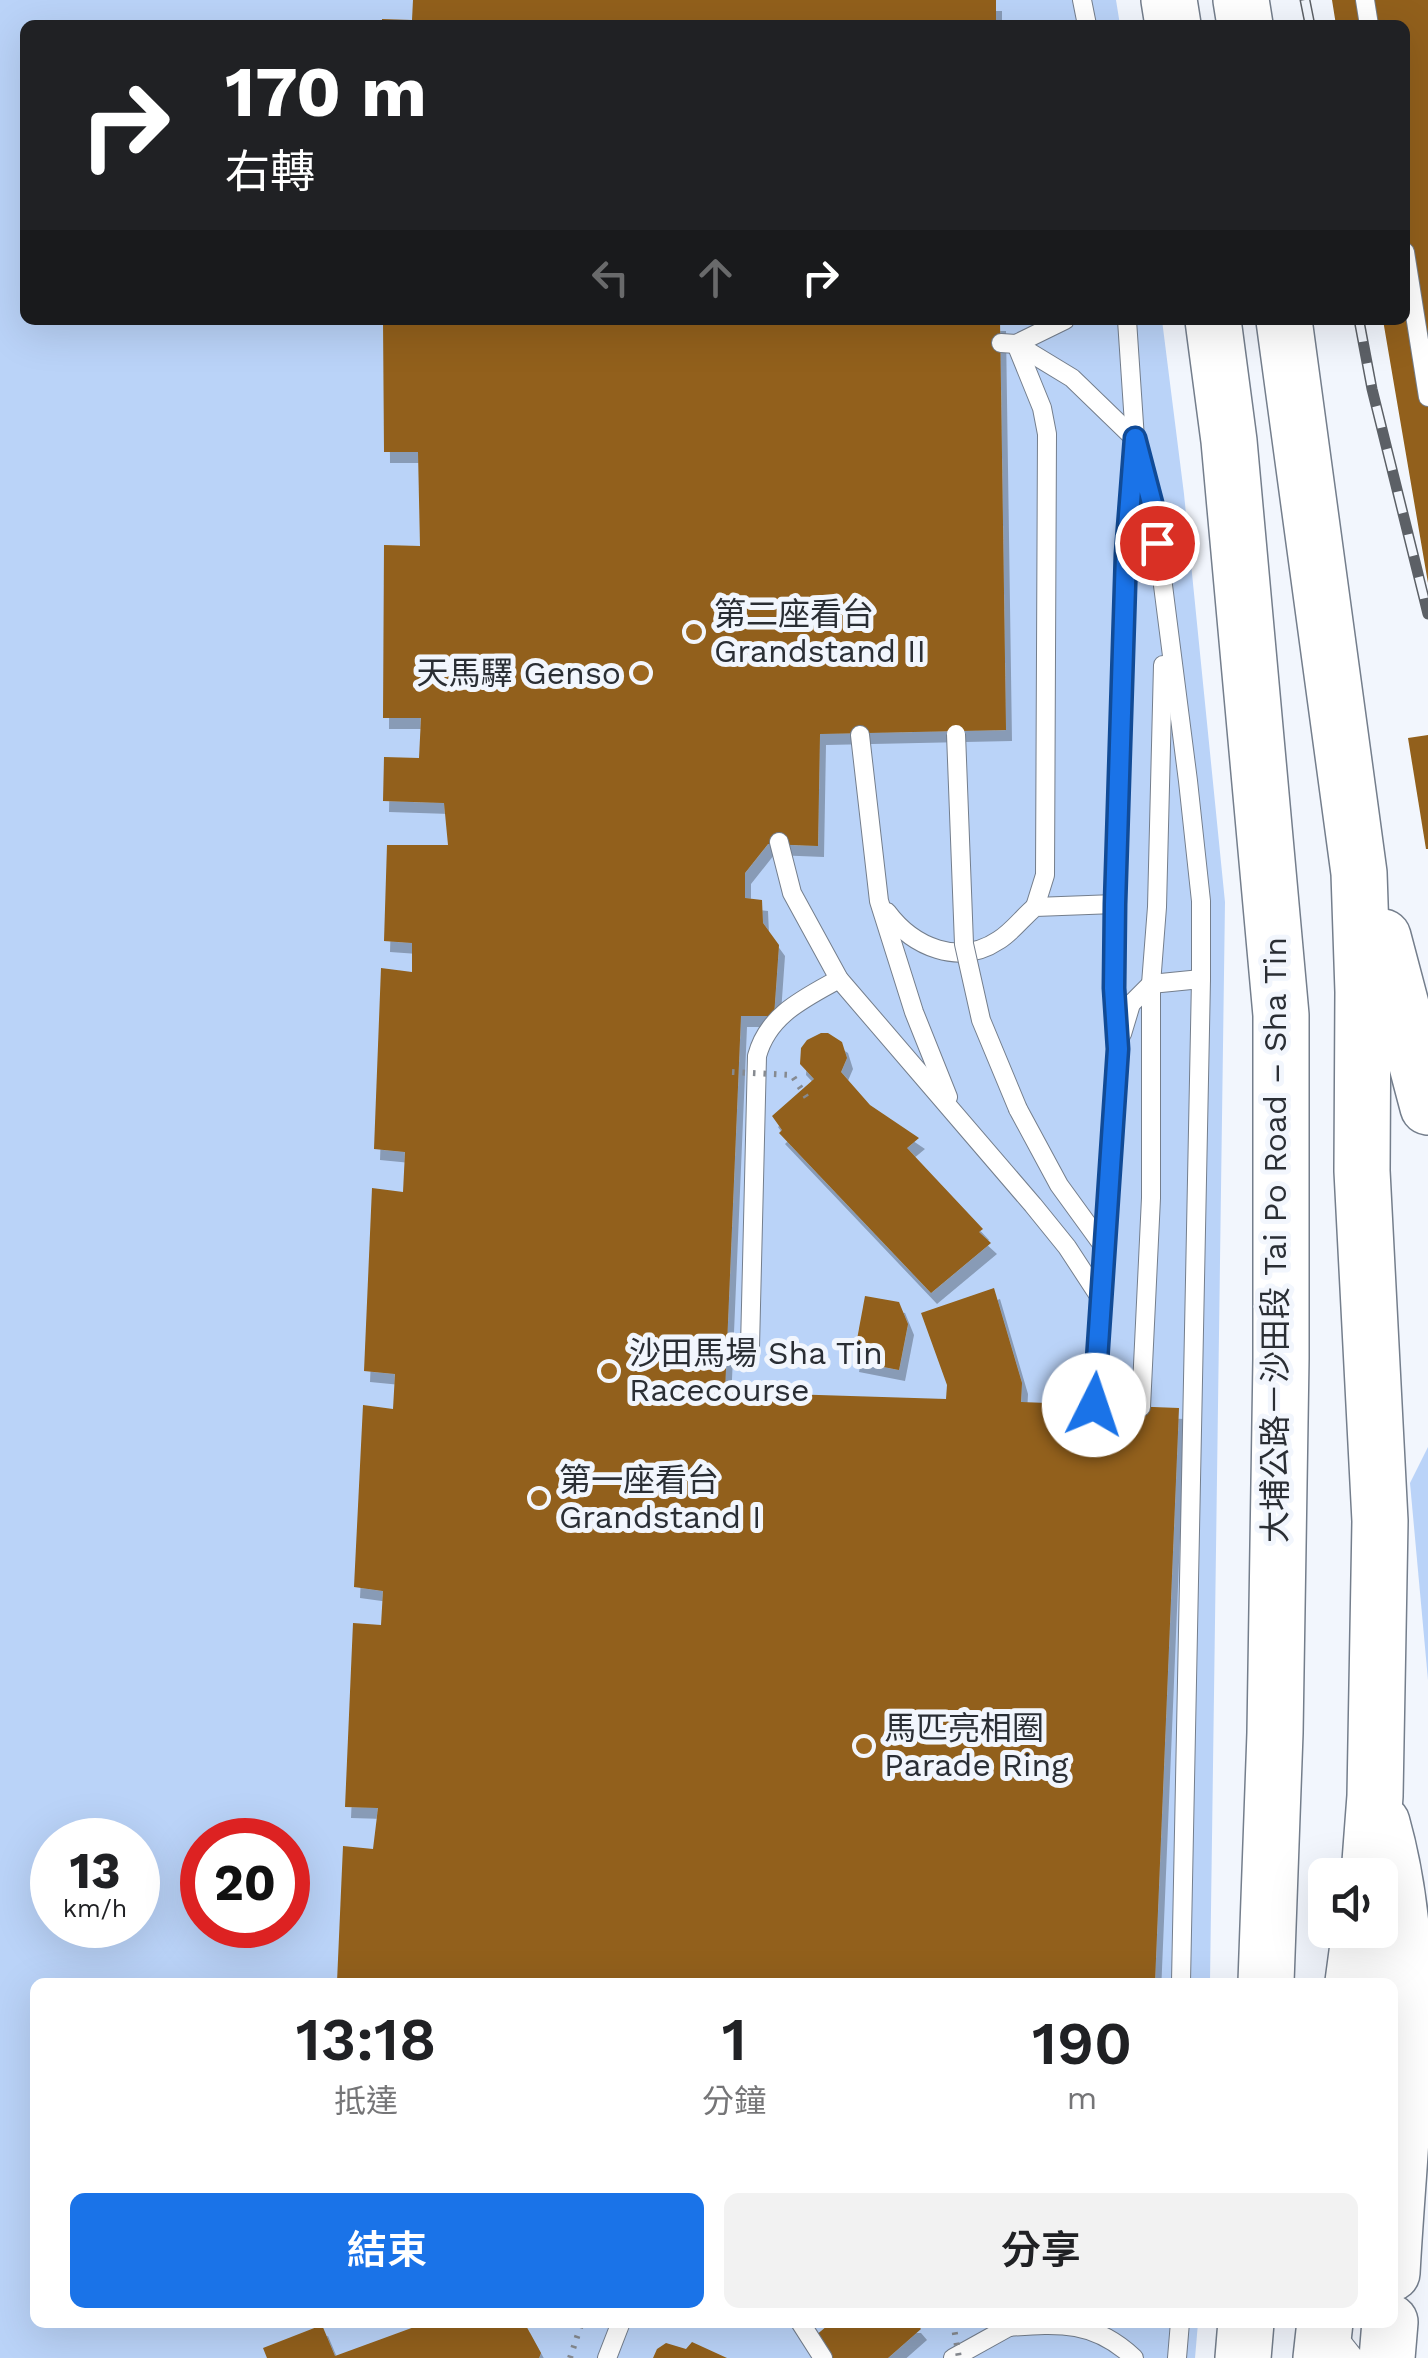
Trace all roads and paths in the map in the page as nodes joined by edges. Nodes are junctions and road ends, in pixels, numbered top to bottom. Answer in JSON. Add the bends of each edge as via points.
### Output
{"nodes":[{"id":1,"x":1410,"y":283,"type":"edge"},
{"id":2,"x":1053,"y":325,"type":"edge"},
{"id":3,"x":1127,"y":325,"type":"edge"},
{"id":4,"x":1214,"y":325,"type":"edge"},
{"id":5,"x":1285,"y":325,"type":"edge"},
{"id":6,"x":1008,"y":343,"type":"junction"},
{"id":7,"x":1428,"y":396,"type":"edge"},
{"id":8,"x":1135,"y":438,"type":"junction"},
{"id":9,"x":1164,"y":615,"type":"junction"},
{"id":10,"x":956,"y":734,"type":"dead end"},
{"id":11,"x":860,"y":735,"type":"dead end"},
{"id":12,"x":779,"y":842,"type":"dead end"},
{"id":13,"x":1359,"y":873,"type":"junction"},
{"id":14,"x":879,"y":900,"type":"junction"},
{"id":15,"x":1115,"y":904,"type":"junction"},
{"id":16,"x":1034,"y":906,"type":"junction"},
{"id":17,"x":839,"y":979,"type":"junction"},
{"id":18,"x":1201,"y":979,"type":"junction"},
{"id":19,"x":1151,"y":984,"type":"junction"},
{"id":20,"x":1118,"y":1049,"type":"junction"},
{"id":21,"x":732,"y":1072,"type":"dead end"},
{"id":22,"x":808,"y":1098,"type":"dead end"},
{"id":23,"x":1428,"y":1107,"type":"edge"},
{"id":24,"x":954,"y":1112,"type":"junction"},
{"id":25,"x":1104,"y":1247,"type":"junction"},
{"id":26,"x":1101,"y":1300,"type":"junction"},
{"id":27,"x":750,"y":1348,"type":"dead end"},
{"id":28,"x":1094,"y":1405,"type":"dead end"},
{"id":29,"x":1141,"y":1406,"type":"dead end"},
{"id":30,"x":1374,"y":1796,"type":"junction"},
{"id":31,"x":1369,"y":1858,"type":"edge"},
{"id":32,"x":1358,"y":1948,"type":"edge"},
{"id":33,"x":1181,"y":1978,"type":"edge"},
{"id":34,"x":1266,"y":1978,"type":"edge"},
{"id":35,"x":1354,"y":1978,"type":"edge"},
{"id":36,"x":1398,"y":2164,"type":"edge"},
{"id":37,"x":580,"y":2328,"type":"edge"},
{"id":38,"x":618,"y":2328,"type":"edge"},
{"id":39,"x":805,"y":2328,"type":"edge"},
{"id":40,"x":953,"y":2328,"type":"edge"},
{"id":41,"x":1008,"y":2328,"type":"edge"},
{"id":42,"x":1085,"y":2328,"type":"edge"},
{"id":43,"x":1180,"y":2328,"type":"edge"},
{"id":44,"x":1246,"y":2328,"type":"edge"},
{"id":45,"x":1324,"y":2328,"type":"edge"},
{"id":46,"x":1330,"y":2328,"type":"edge"},
{"id":47,"x":1390,"y":2328,"type":"edge"},
{"id":48,"x":826,"y":2356,"type":"edge"},
{"id":49,"x":570,"y":2358,"type":"edge"},
{"id":50,"x":607,"y":2358,"type":"edge"},
{"id":51,"x":956,"y":2358,"type":"edge"},
{"id":52,"x":1134,"y":2358,"type":"edge"},
{"id":53,"x":1177,"y":2358,"type":"edge"},
{"id":54,"x":1243,"y":2358,"type":"edge"},
{"id":55,"x":1322,"y":2358,"type":"edge"},
{"id":56,"x":1355,"y":2358,"type":"edge"},
{"id":57,"x":1387,"y":2358,"type":"edge"}],
"edges":[{"from":1,"to":7,"type":"lane"},
{"from":2,"to":6,"type":"lane"},
{"from":3,"to":8,"type":"lane"},
{"from":4,"to":34,"type":"highway","name":"大埔公路－沙田段 Tai Po Road – Sha Tin","via":[[1280,1015],[1280,1434]]},
{"from":5,"to":13,"type":"highway"},
{"from":6,"to":8,"type":"lane","via":[[1072,378]]},
{"from":6,"to":16,"type":"lane","via":[[1042,408],[1047,434],[1045,875]]},
{"from":8,"to":9,"type":"lane","via":[[1153,507]]},
{"from":8,"to":15,"type":"lane"},
{"from":9,"to":18,"type":"lane","via":[[1201,901]]},
{"from":9,"to":19,"type":"lane"},
{"from":10,"to":25,"type":"lane","bridge":true,"via":[[964,944],[980,1020],[1059,1186]]},
{"from":11,"to":14,"type":"lane"},
{"from":12,"to":17,"type":"lane","via":[[792,893]]},
{"from":13,"to":23,"type":"highway","via":[[1384,938]]},
{"from":13,"to":30,"type":"highway","via":[[1362,1171],[1380,1521]]},
{"from":14,"to":16,"type":"lane","via":[[899,928],[928,948],[960,955],[998,941]]},
{"from":14,"to":24,"type":"lane"},
{"from":15,"to":16,"type":"lane"},
{"from":15,"to":20,"type":"lane"},
{"from":17,"to":24,"type":"lane"},
{"from":17,"to":27,"type":"lane","via":[[789,1006],[762,1038],[757,1056]]},
{"from":18,"to":19,"type":"lane"},
{"from":18,"to":33,"type":"lane"},
{"from":19,"to":20,"type":"lane","via":[[1132,1004]]},
{"from":19,"to":29,"type":"lane"},
{"from":20,"to":25,"type":"lane"},
{"from":21,"to":22,"type":"path","bridge":true,"via":[[792,1074]]},
{"from":24,"to":26,"type":"lane","via":[[1067,1247]]},
{"from":25,"to":26,"type":"lane"},
{"from":26,"to":28,"type":"lane"},
{"from":30,"to":31,"type":"highway"},
{"from":30,"to":36,"type":"highway","via":[[1400,1897],[1407,2000]]},
{"from":32,"to":35,"type":"highway"},
{"from":37,"to":49,"type":"path"},
{"from":38,"to":50,"type":"lane"},
{"from":39,"to":48,"type":"lane"},
{"from":40,"to":51,"type":"path","bridge":true},
{"from":41,"to":51,"type":"lane"},
{"from":42,"to":52,"type":"lane"},
{"from":43,"to":53,"type":"lane"},
{"from":44,"to":54,"type":"highway"},
{"from":45,"to":55,"type":"highway"},
{"from":46,"to":56,"type":"lane"},
{"from":47,"to":57,"type":"highway"}]}
